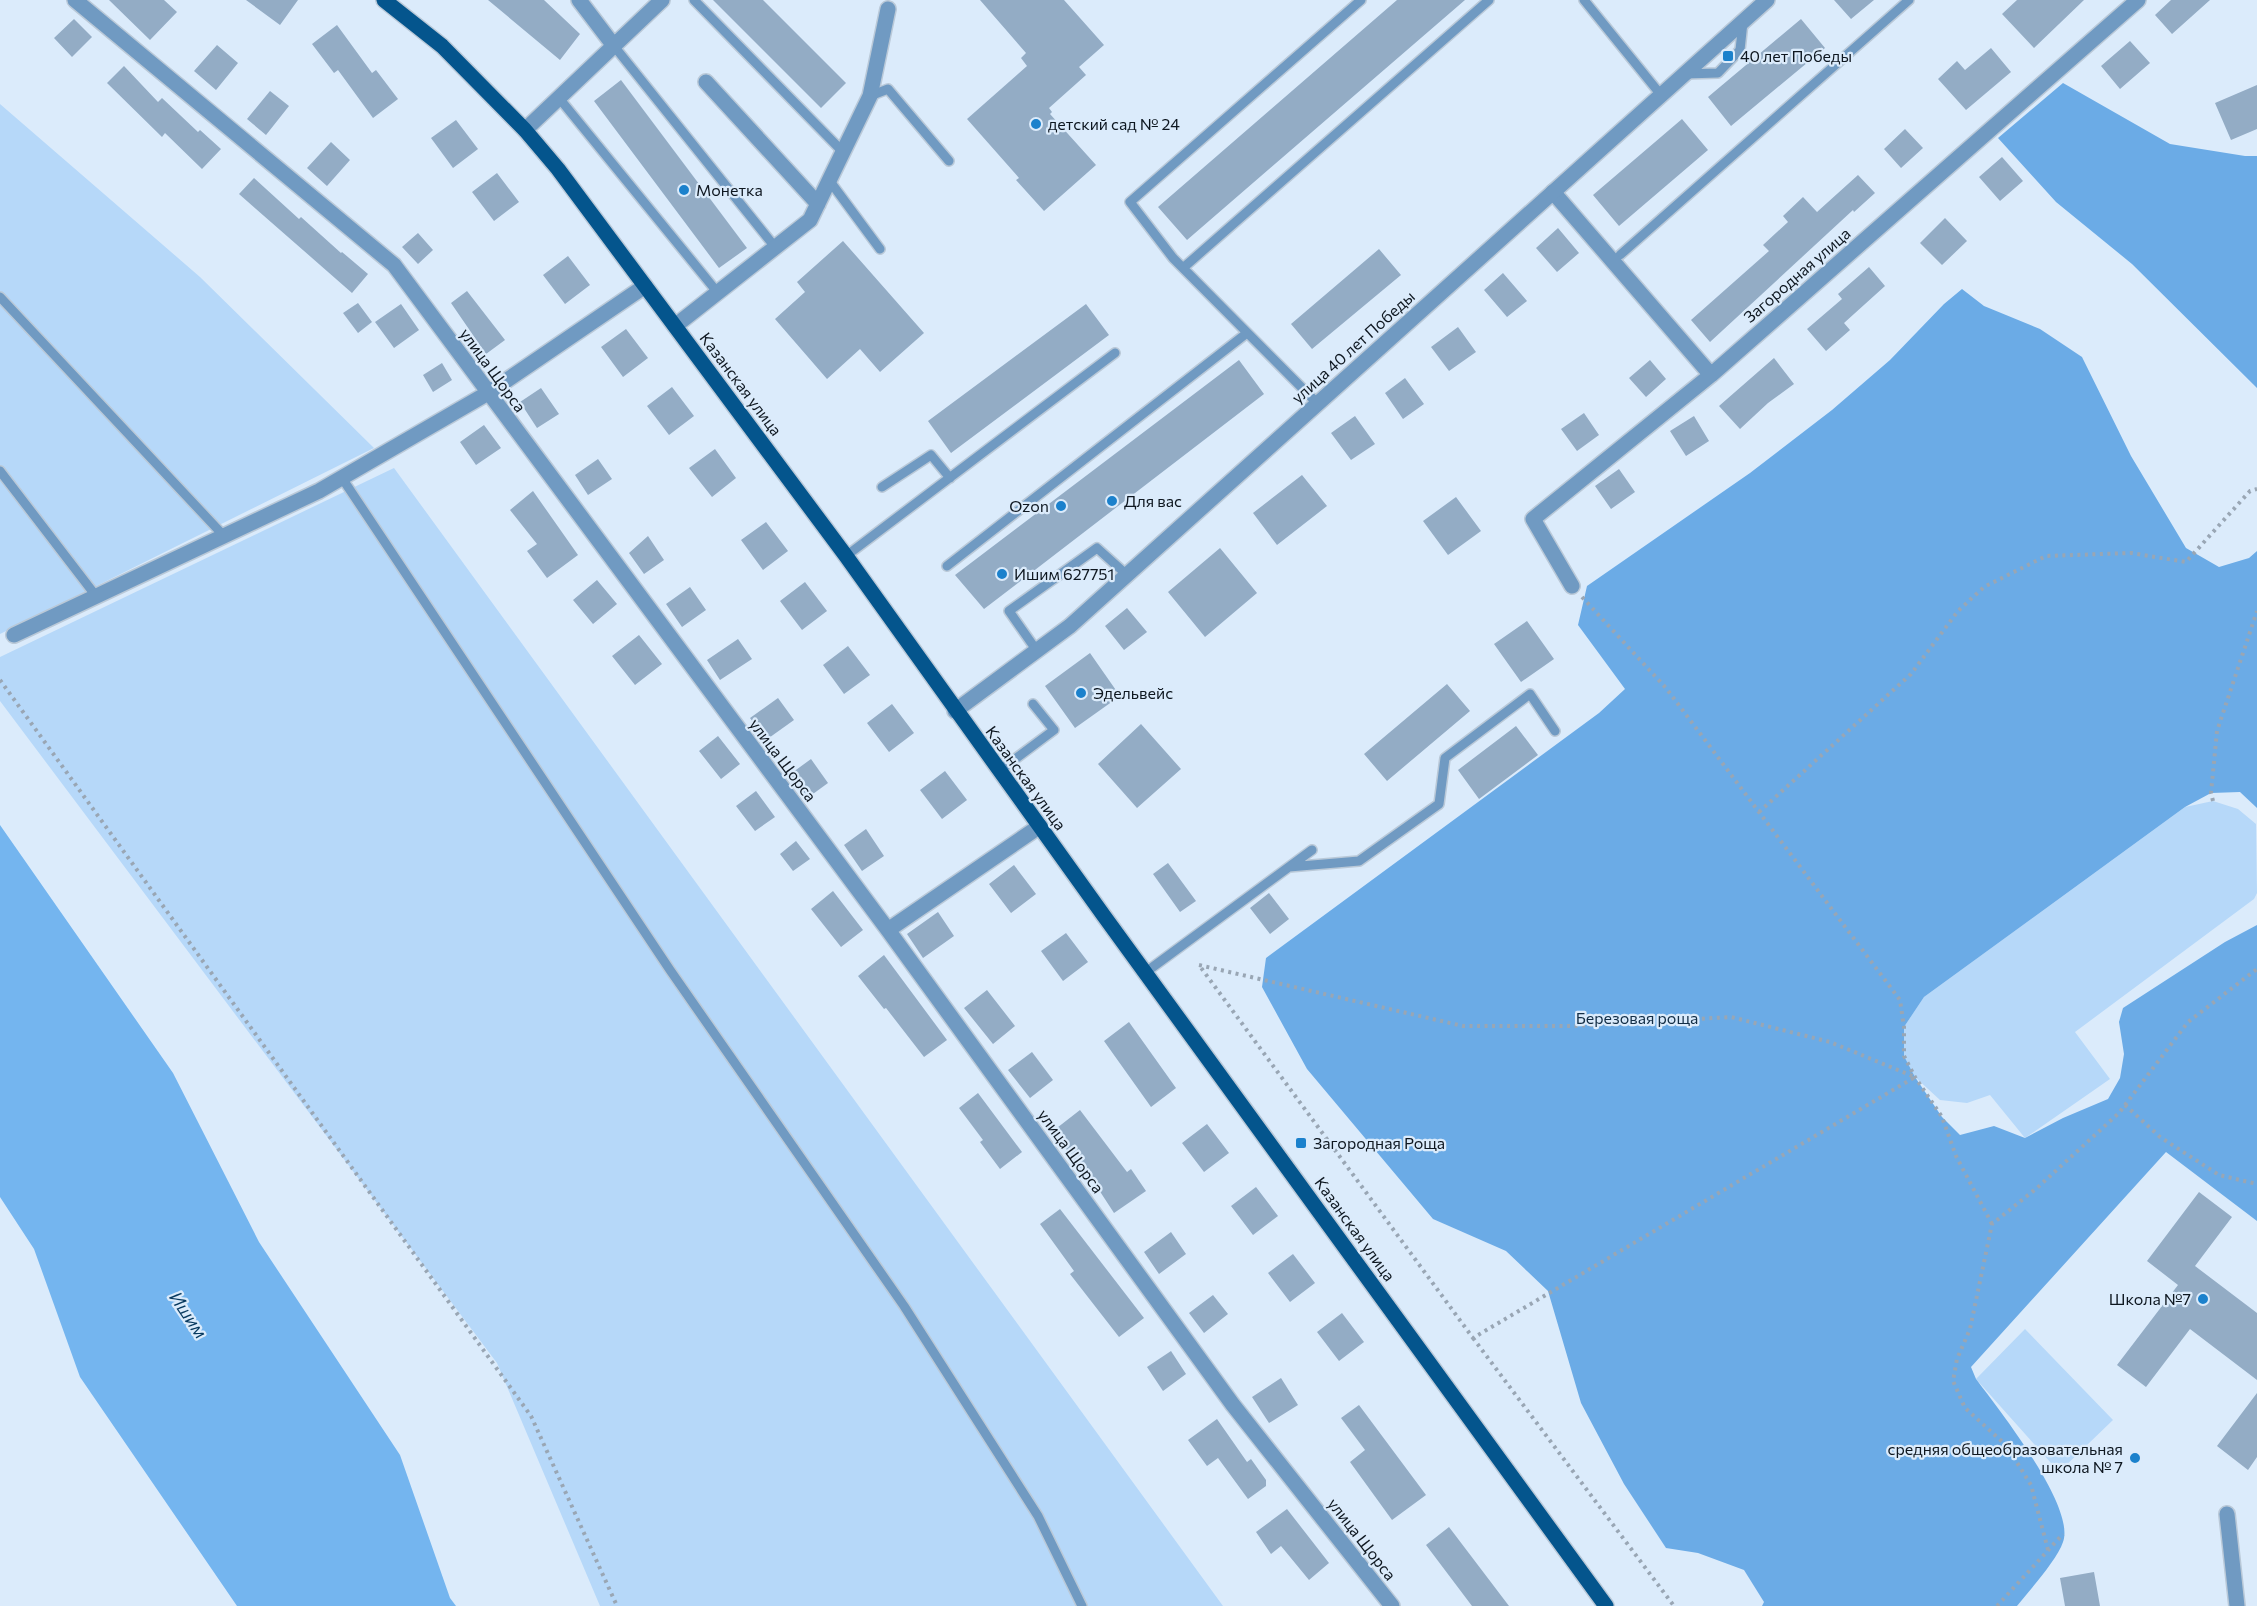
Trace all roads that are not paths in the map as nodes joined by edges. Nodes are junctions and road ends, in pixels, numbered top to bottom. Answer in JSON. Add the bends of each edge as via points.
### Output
{"nodes":[{"id":1,"x":75,"y":0,"type":"edge"},
{"id":2,"x":384,"y":0,"type":"edge"},
{"id":3,"x":579,"y":0,"type":"edge"},
{"id":4,"x":663,"y":0,"type":"edge"},
{"id":5,"x":693,"y":0,"type":"edge"},
{"id":6,"x":1361,"y":0,"type":"edge"},
{"id":7,"x":1489,"y":0,"type":"edge"},
{"id":8,"x":1584,"y":0,"type":"edge"},
{"id":9,"x":1767,"y":0,"type":"edge"},
{"id":10,"x":1909,"y":0,"type":"edge"},
{"id":11,"x":2138,"y":0,"type":"edge"},
{"id":12,"x":888,"y":9,"type":"dead end"},
{"id":13,"x":1743,"y":22,"type":"junction"},
{"id":14,"x":614,"y":46,"type":"junction"},
{"id":15,"x":1686,"y":74,"type":"junction"},
{"id":16,"x":706,"y":82,"type":"dead end"},
{"id":17,"x":1661,"y":95,"type":"junction"},
{"id":18,"x":870,"y":96,"type":"junction"},
{"id":19,"x":559,"y":98,"type":"junction"},
{"id":20,"x":525,"y":130,"type":"junction"},
{"id":21,"x":843,"y":152,"type":"junction"},
{"id":22,"x":949,"y":161,"type":"dead end"},
{"id":23,"x":829,"y":180,"type":"junction"},
{"id":24,"x":1553,"y":192,"type":"junction"},
{"id":25,"x":818,"y":204,"type":"junction"},
{"id":26,"x":775,"y":247,"type":"junction"},
{"id":27,"x":880,"y":249,"type":"dead end"},
{"id":28,"x":1620,"y":255,"type":"dead end"},
{"id":29,"x":1183,"y":268,"type":"junction"},
{"id":30,"x":645,"y":286,"type":"junction"},
{"id":31,"x":718,"y":293,"type":"junction"},
{"id":32,"x":0,"y":297,"type":"edge"},
{"id":33,"x":675,"y":326,"type":"junction"},
{"id":34,"x":1247,"y":333,"type":"junction"},
{"id":35,"x":1115,"y":353,"type":"dead end"},
{"id":36,"x":1711,"y":375,"type":"junction"},
{"id":37,"x":488,"y":393,"type":"junction"},
{"id":38,"x":1318,"y":404,"type":"junction"},
{"id":39,"x":0,"y":471,"type":"edge"},
{"id":40,"x":342,"y":478,"type":"junction"},
{"id":41,"x":950,"y":478,"type":"junction"},
{"id":42,"x":882,"y":487,"type":"dead end"},
{"id":43,"x":224,"y":536,"type":"junction"},
{"id":44,"x":846,"y":556,"type":"junction"},
{"id":45,"x":947,"y":566,"type":"dead end"},
{"id":46,"x":1127,"y":574,"type":"junction"},
{"id":47,"x":1572,"y":586,"type":"road end"},
{"id":48,"x":96,"y":596,"type":"junction"},
{"id":49,"x":14,"y":635,"type":"dead end"},
{"id":50,"x":1037,"y":651,"type":"junction"},
{"id":51,"x":1033,"y":704,"type":"dead end"},
{"id":52,"x":955,"y":711,"type":"junction"},
{"id":53,"x":1555,"y":730,"type":"dead end"},
{"id":54,"x":999,"y":771,"type":"junction"},
{"id":55,"x":1040,"y":826,"type":"junction"},
{"id":56,"x":1312,"y":850,"type":"dead end"},
{"id":57,"x":1289,"y":867,"type":"junction"},
{"id":58,"x":888,"y":930,"type":"junction"},
{"id":59,"x":1146,"y":972,"type":"junction"},
{"id":60,"x":2228,"y":1514,"type":"dead end"},
{"id":61,"x":1082,"y":1606,"type":"edge"},
{"id":62,"x":1392,"y":1606,"type":"edge"},
{"id":63,"x":1606,"y":1606,"type":"edge"},
{"id":64,"x":2237,"y":1606,"type":"edge"}],
"edges":[{"from":1,"to":37,"type":"street","name":"улица Щорса","via":[[394,265]]},
{"from":2,"to":20,"type":"main road","name":"Казанская улица","via":[[442,46]]},
{"from":3,"to":14,"type":"street"},
{"from":4,"to":14,"type":"street"},
{"from":5,"to":21,"type":"lane"},
{"from":6,"to":29,"type":"lane","via":[[1130,202]]},
{"from":7,"to":29,"type":"lane"},
{"from":8,"to":17,"type":"lane"},
{"from":9,"to":13,"type":"street","name":"улица 40 лет Победы"},
{"from":10,"to":28,"type":"lane"},
{"from":11,"to":36,"type":"street","name":"Загородная улица"},
{"from":12,"to":18,"type":"street"},
{"from":13,"to":15,"type":"street","name":"улица 40 лет Победы"},
{"from":13,"to":15,"type":"lane","via":[[1740,50],[1718,74]]},
{"from":14,"to":19,"type":"street"},
{"from":14,"to":26,"type":"lane"},
{"from":15,"to":17,"type":"street","name":"улица 40 лет Победы"},
{"from":16,"to":25,"type":"street"},
{"from":17,"to":24,"type":"street","name":"улица 40 лет Победы"},
{"from":18,"to":21,"type":"street"},
{"from":18,"to":22,"type":"lane","via":[[888,89]]},
{"from":19,"to":20,"type":"street"},
{"from":19,"to":31,"type":"lane"},
{"from":20,"to":30,"type":"main road","name":"Казанская улица"},
{"from":21,"to":23,"type":"street"},
{"from":23,"to":25,"type":"street"},
{"from":23,"to":27,"type":"lane"},
{"from":24,"to":36,"type":"street"},
{"from":24,"to":38,"type":"street","name":"улица 40 лет Победы"},
{"from":25,"to":26,"type":"street","via":[[810,220]]},
{"from":26,"to":31,"type":"street"},
{"from":29,"to":34,"type":"lane"},
{"from":30,"to":33,"type":"main road","name":"Казанская улица"},
{"from":30,"to":37,"type":"street"},
{"from":31,"to":33,"type":"street"},
{"from":32,"to":43,"type":"lane"},
{"from":33,"to":44,"type":"main road","name":"Казанская улица"},
{"from":34,"to":38,"type":"lane"},
{"from":34,"to":45,"type":"lane"},
{"from":35,"to":41,"type":"lane"},
{"from":36,"to":47,"type":"street","name":"Загородная улица","via":[[1533,519]]},
{"from":37,"to":40,"type":"street"},
{"from":37,"to":58,"type":"street","name":"улица Щорса"},
{"from":38,"to":46,"type":"street","name":"улица 40 лет Победы"},
{"from":39,"to":48,"type":"lane"},
{"from":40,"to":43,"type":"street"},
{"from":40,"to":61,"type":"lane","via":[[670,970],[904,1306],[1038,1516]]},
{"from":41,"to":42,"type":"lane","via":[[931,455]]},
{"from":41,"to":44,"type":"lane"},
{"from":43,"to":48,"type":"street"},
{"from":44,"to":52,"type":"main road","name":"Казанская улица"},
{"from":46,"to":50,"type":"street","name":"улица 40 лет Победы"},
{"from":46,"to":50,"type":"lane","via":[[1097,548],[1009,611]]},
{"from":48,"to":49,"type":"street"},
{"from":50,"to":52,"type":"street","name":"улица 40 лет Победы"},
{"from":51,"to":54,"type":"lane","via":[[1054,730]]},
{"from":52,"to":54,"type":"main road","name":"Казанская улица"},
{"from":53,"to":57,"type":"lane","via":[[1530,694],[1445,758],[1439,804],[1359,861]]},
{"from":54,"to":55,"type":"main road","name":"Казанская улица"},
{"from":55,"to":58,"type":"street"},
{"from":55,"to":59,"type":"main road","name":"Казанская улица"},
{"from":56,"to":57,"type":"lane"},
{"from":57,"to":59,"type":"lane"},
{"from":58,"to":62,"type":"street","name":"улица Щорса","via":[[1233,1405]]},
{"from":59,"to":63,"type":"main road","name":"Казанская улица"},
{"from":60,"to":64,"type":"street"}]}
